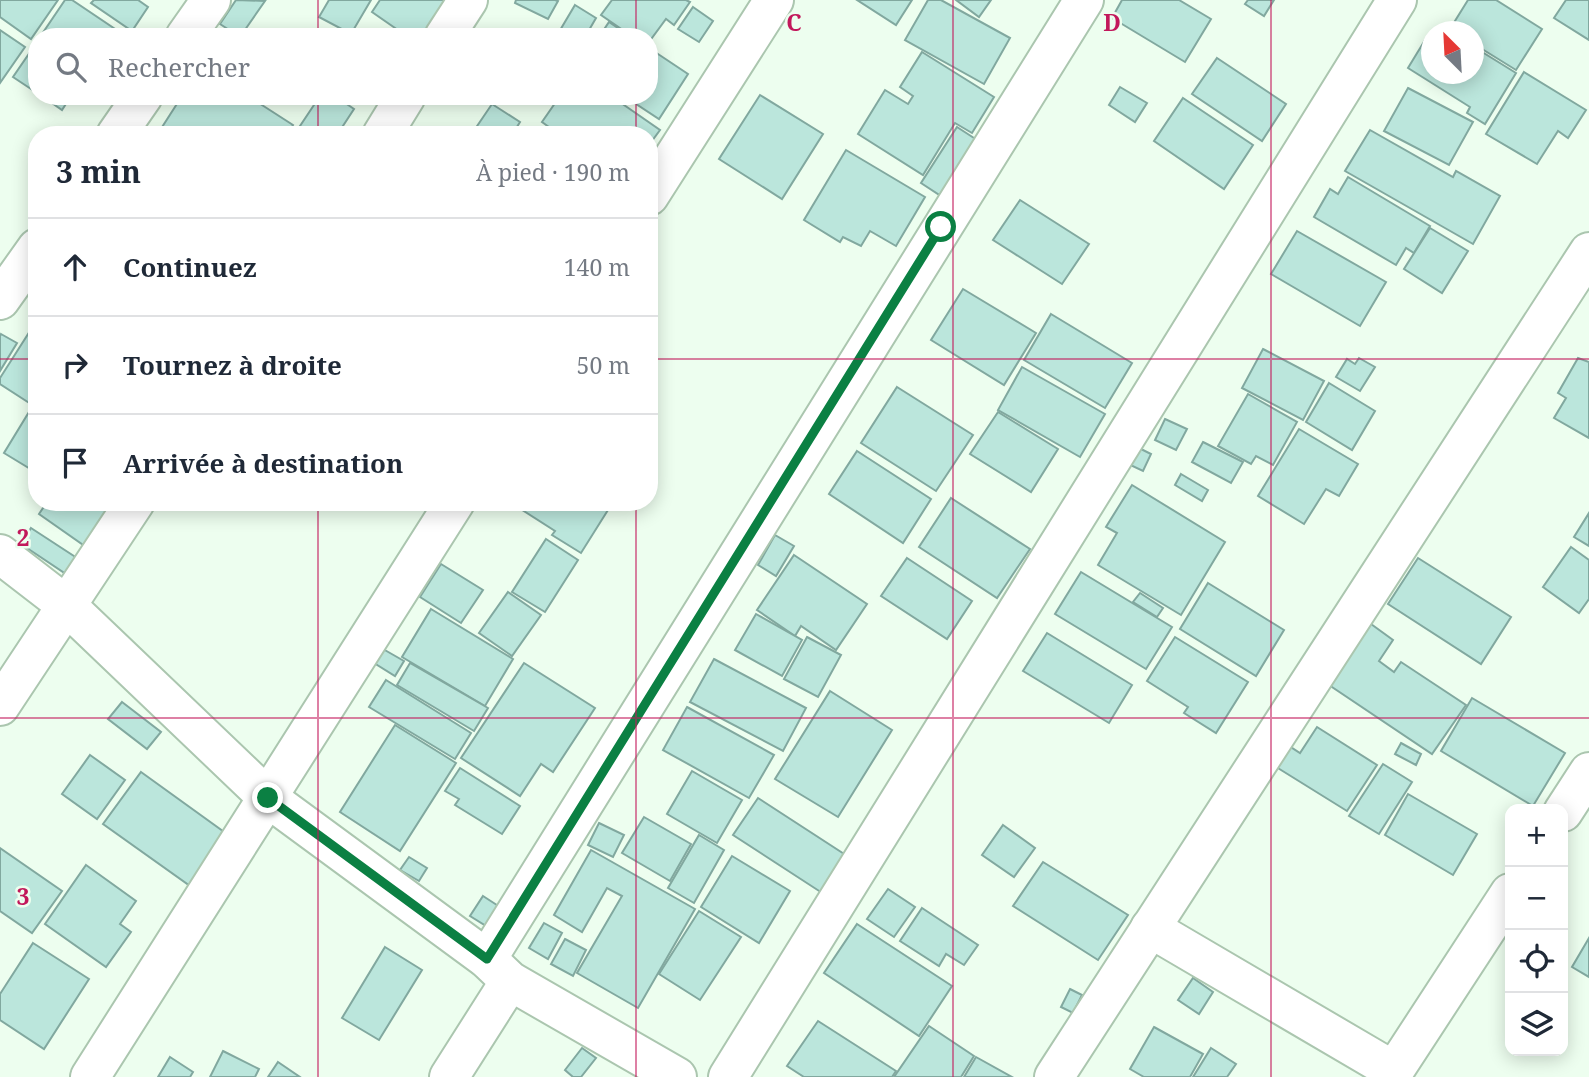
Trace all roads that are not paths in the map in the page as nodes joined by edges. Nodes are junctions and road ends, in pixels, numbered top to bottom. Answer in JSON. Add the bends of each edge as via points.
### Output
{"nodes":[{"id":1,"x":211,"y":0,"type":"edge"},
{"id":2,"x":468,"y":0,"type":"edge"},
{"id":3,"x":774,"y":0,"type":"edge"},
{"id":4,"x":1084,"y":0,"type":"edge"},
{"id":5,"x":1397,"y":0,"type":"edge"},
{"id":6,"x":191,"y":28,"type":"edge"},
{"id":7,"x":450,"y":28,"type":"edge"},
{"id":8,"x":138,"y":105,"type":"edge"},
{"id":9,"x":401,"y":105,"type":"edge"},
{"id":10,"x":122,"y":126,"type":"edge"},
{"id":11,"x":388,"y":126,"type":"edge"},
{"id":12,"x":658,"y":182,"type":"edge"},
{"id":13,"x":1589,"y":252,"type":"edge"},
{"id":14,"x":28,"y":261,"type":"edge"},
{"id":15,"x":0,"y":300,"type":"edge"},
{"id":16,"x":129,"y":511,"type":"edge"},
{"id":17,"x":449,"y":511,"type":"edge"},
{"id":18,"x":0,"y":554,"type":"edge"},
{"id":19,"x":66,"y":605,"type":"junction"},
{"id":20,"x":0,"y":706,"type":"edge"},
{"id":21,"x":1589,"y":772,"type":"edge"},
{"id":22,"x":268,"y":798,"type":"junction"},
{"id":23,"x":1568,"y":804,"type":"edge"},
{"id":24,"x":1505,"y":901,"type":"edge"},
{"id":25,"x":1150,"y":928,"type":"junction"},
{"id":26,"x":498,"y":970,"type":"junction"},
{"id":27,"x":1392,"y":1074,"type":"edge"},
{"id":28,"x":90,"y":1077,"type":"edge"},
{"id":29,"x":449,"y":1077,"type":"edge"},
{"id":30,"x":677,"y":1077,"type":"edge"},
{"id":31,"x":728,"y":1077,"type":"edge"},
{"id":32,"x":1054,"y":1077,"type":"edge"}],
"edges":[{"from":1,"to":6,"type":"street"},
{"from":2,"to":7,"type":"street"},
{"from":3,"to":12,"type":"street"},
{"from":4,"to":26,"type":"street"},
{"from":5,"to":31,"type":"street"},
{"from":8,"to":10,"type":"street"},
{"from":9,"to":11,"type":"street"},
{"from":13,"to":25,"type":"street"},
{"from":14,"to":15,"type":"street"},
{"from":16,"to":19,"type":"street"},
{"from":17,"to":22,"type":"street"},
{"from":18,"to":19,"type":"street"},
{"from":19,"to":20,"type":"street"},
{"from":19,"to":22,"type":"street"},
{"from":21,"to":23,"type":"street"},
{"from":22,"to":26,"type":"street"},
{"from":22,"to":28,"type":"street"},
{"from":24,"to":27,"type":"street"},
{"from":25,"to":27,"type":"street"},
{"from":25,"to":32,"type":"street"},
{"from":26,"to":29,"type":"street"},
{"from":26,"to":30,"type":"street"}]}
